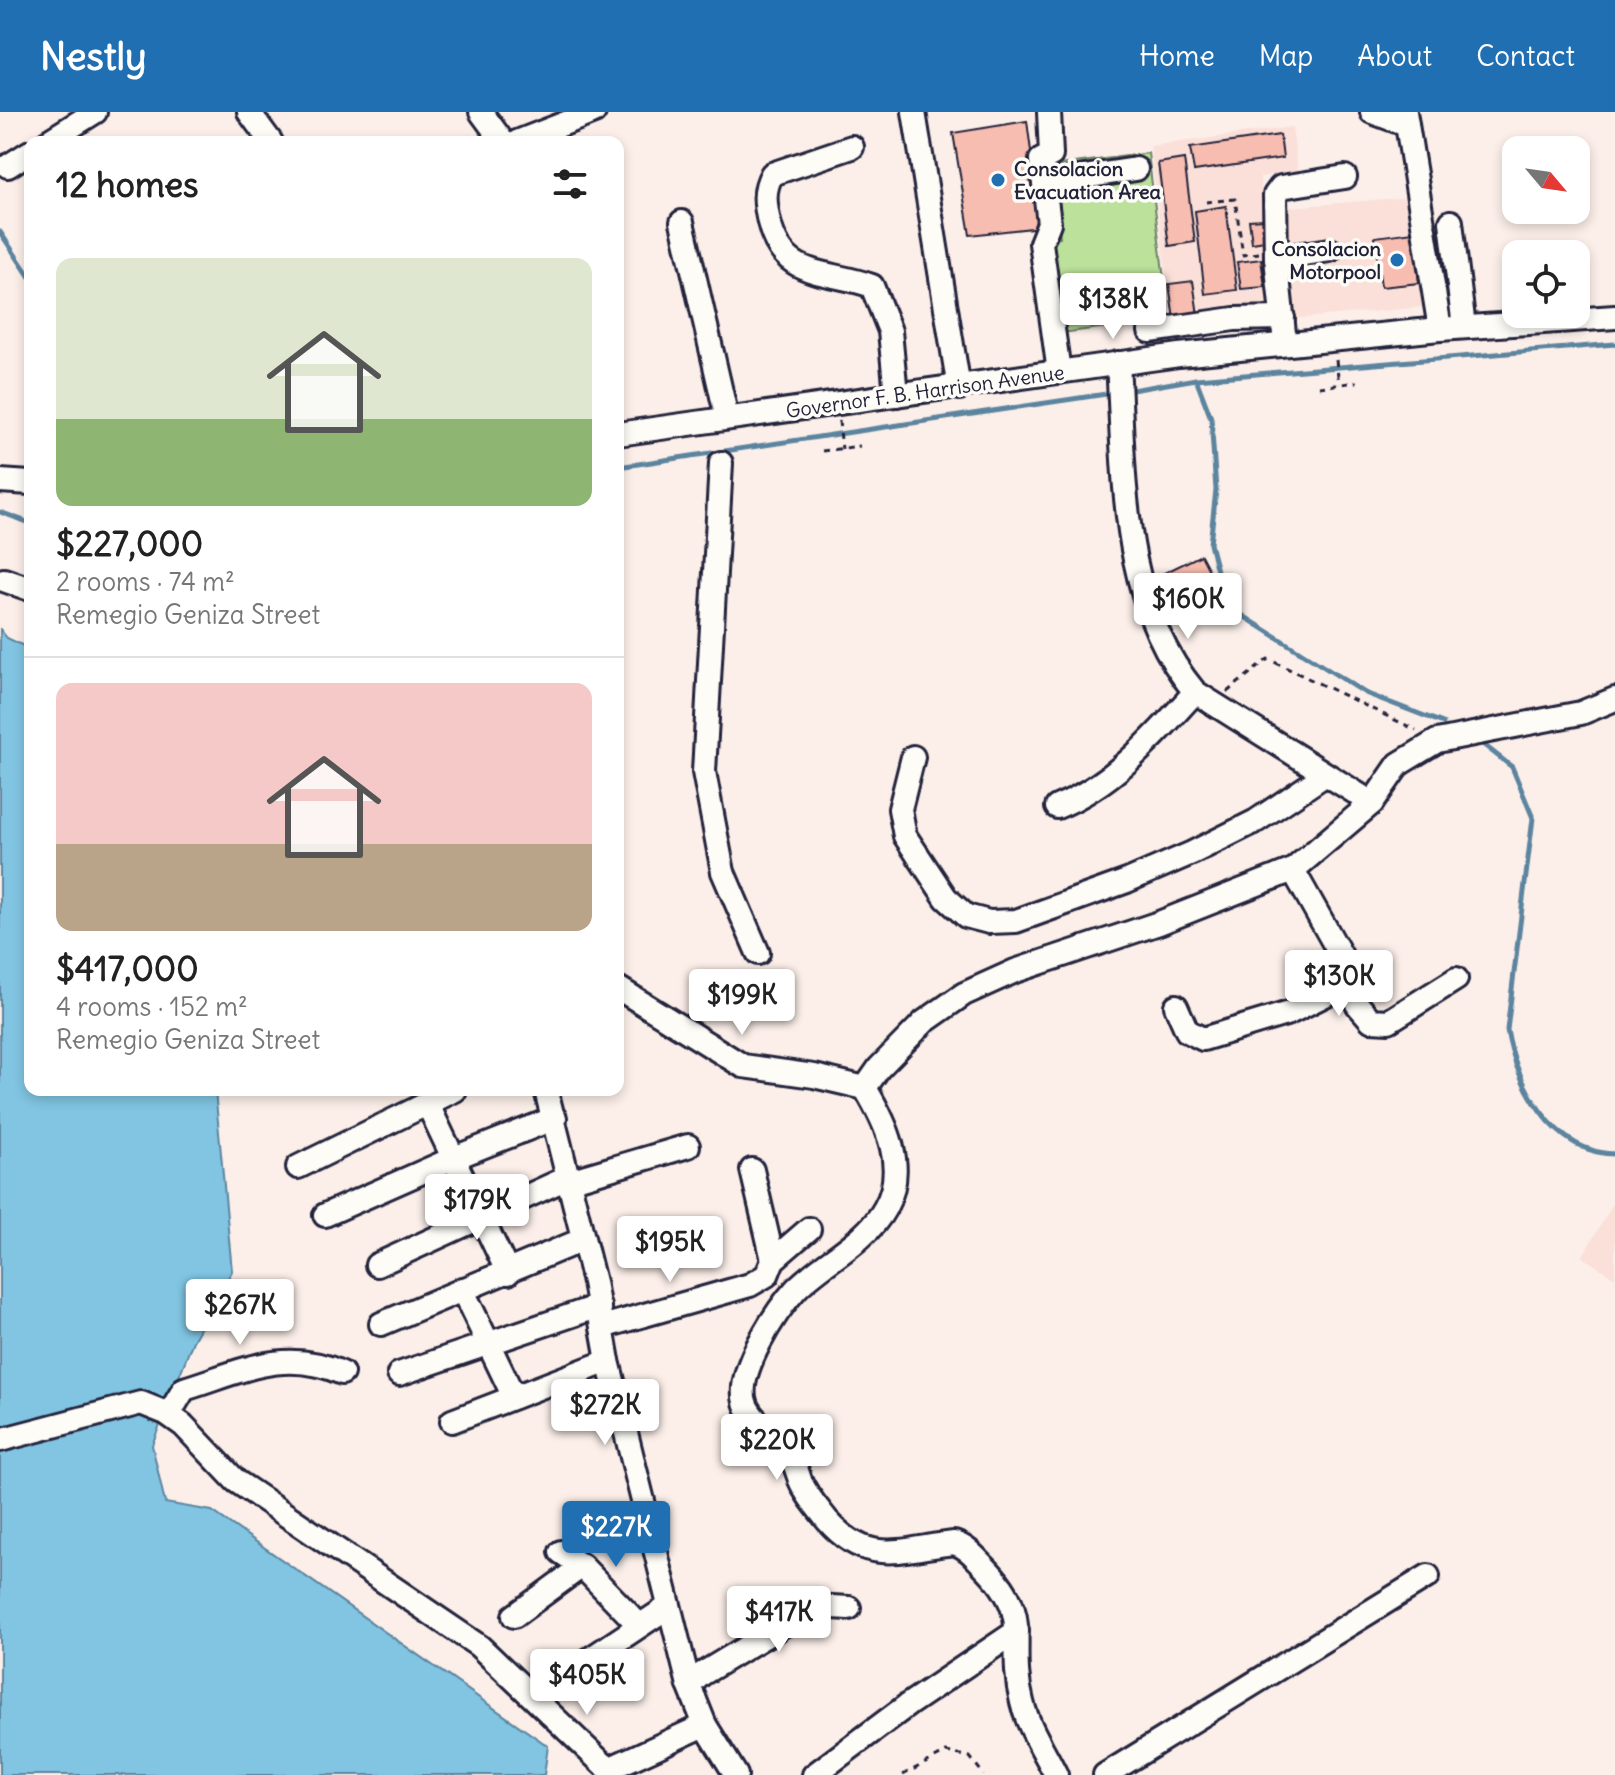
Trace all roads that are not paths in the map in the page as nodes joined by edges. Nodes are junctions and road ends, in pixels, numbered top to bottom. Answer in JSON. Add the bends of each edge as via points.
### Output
{"nodes":[{"id":1,"x":95,"y":112,"type":"edge"},
{"id":2,"x":249,"y":112,"type":"edge"},
{"id":3,"x":481,"y":112,"type":"edge"},
{"id":4,"x":914,"y":112,"type":"edge"},
{"id":5,"x":1049,"y":112,"type":"edge"},
{"id":6,"x":1372,"y":112,"type":"edge"},
{"id":7,"x":582,"y":114,"type":"edge"},
{"id":8,"x":1406,"y":118,"type":"edge"},
{"id":9,"x":57,"y":136,"type":"edge"},
{"id":10,"x":267,"y":136,"type":"edge"},
{"id":11,"x":499,"y":136,"type":"edge"},
{"id":12,"x":531,"y":136,"type":"edge"},
{"id":13,"x":852,"y":147,"type":"dead end"},
{"id":14,"x":24,"y":156,"type":"edge"},
{"id":15,"x":8,"y":166,"type":"dead end"},
{"id":16,"x":1136,"y":169,"type":"dead end"},
{"id":17,"x":1345,"y":177,"type":"dead end"},
{"id":18,"x":1045,"y":183,"type":"junction"},
{"id":19,"x":682,"y":222,"type":"dead end"},
{"id":20,"x":1451,"y":222,"type":"dead end"},
{"id":21,"x":1330,"y":250,"type":"dead end"},
{"id":22,"x":1268,"y":255,"type":"junction"},
{"id":23,"x":1615,"y":317,"type":"edge"},
{"id":24,"x":1283,"y":318,"type":"junction"},
{"id":25,"x":1464,"y":327,"type":"junction"},
{"id":26,"x":1440,"y":329,"type":"junction"},
{"id":27,"x":1150,"y":331,"type":"dead end"},
{"id":28,"x":1285,"y":343,"type":"junction"},
{"id":29,"x":1118,"y":363,"type":"junction"},
{"id":30,"x":1059,"y":372,"type":"junction"},
{"id":31,"x":959,"y":388,"type":"junction"},
{"id":32,"x":896,"y":395,"type":"junction"},
{"id":33,"x":727,"y":418,"type":"junction"},
{"id":34,"x":624,"y":433,"type":"edge"},
{"id":35,"x":721,"y":463,"type":"dead end"},
{"id":36,"x":0,"y":481,"type":"edge"},
{"id":37,"x":24,"y":483,"type":"edge"},
{"id":38,"x":4,"y":580,"type":"dead end"},
{"id":39,"x":24,"y":587,"type":"edge"},
{"id":40,"x":1195,"y":692,"type":"junction"},
{"id":41,"x":1615,"y":699,"type":"edge"},
{"id":42,"x":913,"y":757,"type":"dead end"},
{"id":43,"x":1323,"y":776,"type":"junction"},
{"id":44,"x":1372,"y":803,"type":"junction"},
{"id":45,"x":1057,"y":807,"type":"dead end"},
{"id":46,"x":1293,"y":870,"type":"junction"},
{"id":47,"x":758,"y":953,"type":"dead end"},
{"id":48,"x":1456,"y":979,"type":"dead end"},
{"id":49,"x":1353,"y":981,"type":"junction"},
{"id":50,"x":624,"y":992,"type":"edge"},
{"id":51,"x":1176,"y":1006,"type":"dead end"},
{"id":52,"x":865,"y":1088,"type":"junction"},
{"id":53,"x":444,"y":1096,"type":"edge"},
{"id":54,"x":548,"y":1096,"type":"edge"},
{"id":55,"x":428,"y":1105,"type":"junction"},
{"id":56,"x":555,"y":1118,"type":"junction"},
{"id":57,"x":688,"y":1146,"type":"dead end"},
{"id":58,"x":454,"y":1158,"type":"junction"},
{"id":59,"x":298,"y":1167,"type":"dead end"},
{"id":60,"x":752,"y":1170,"type":"dead end"},
{"id":61,"x":569,"y":1179,"type":"junction"},
{"id":62,"x":325,"y":1215,"type":"dead end"},
{"id":63,"x":480,"y":1215,"type":"junction"},
{"id":64,"x":809,"y":1229,"type":"dead end"},
{"id":65,"x":582,"y":1240,"type":"junction"},
{"id":66,"x":773,"y":1260,"type":"junction"},
{"id":67,"x":377,"y":1265,"type":"dead end"},
{"id":68,"x":508,"y":1273,"type":"junction"},
{"id":69,"x":462,"y":1289,"type":"junction"},
{"id":70,"x":600,"y":1317,"type":"junction"},
{"id":71,"x":381,"y":1324,"type":"dead end"},
{"id":72,"x":488,"y":1341,"type":"junction"},
{"id":73,"x":608,"y":1361,"type":"junction"},
{"id":74,"x":342,"y":1373,"type":"dead end"},
{"id":75,"x":399,"y":1374,"type":"dead end"},
{"id":76,"x":514,"y":1397,"type":"junction"},
{"id":77,"x":169,"y":1414,"type":"junction"},
{"id":78,"x":452,"y":1421,"type":"dead end"},
{"id":79,"x":0,"y":1440,"type":"edge"},
{"id":80,"x":561,"y":1552,"type":"dead end"},
{"id":81,"x":582,"y":1566,"type":"junction"},
{"id":82,"x":1428,"y":1576,"type":"dead end"},
{"id":83,"x":668,"y":1607,"type":"junction"},
{"id":84,"x":849,"y":1608,"type":"dead end"},
{"id":85,"x":514,"y":1616,"type":"dead end"},
{"id":86,"x":639,"y":1625,"type":"junction"},
{"id":87,"x":1017,"y":1631,"type":"junction"},
{"id":88,"x":557,"y":1681,"type":"dead end"},
{"id":89,"x":689,"y":1685,"type":"junction"},
{"id":90,"x":705,"y":1725,"type":"junction"},
{"id":91,"x":736,"y":1775,"type":"edge"},
{"id":92,"x":814,"y":1775,"type":"edge"},
{"id":93,"x":1056,"y":1775,"type":"edge"},
{"id":94,"x":1105,"y":1775,"type":"edge"}],
"edges":[{"from":1,"to":9,"type":"street"},
{"from":2,"to":10,"type":"street"},
{"from":3,"to":11,"type":"street"},
{"from":4,"to":31,"type":"street"},
{"from":5,"to":18,"type":"street","via":[[1051,155],[1041,160]]},
{"from":6,"to":8,"type":"street"},
{"from":7,"to":12,"type":"street"},
{"from":8,"to":26,"type":"street"},
{"from":13,"to":32,"type":"street","via":[[772,174],[766,206],[779,251],[790,261],[872,286],[890,331]]},
{"from":14,"to":15,"type":"street"},
{"from":16,"to":18,"type":"street"},
{"from":17,"to":22,"type":"street","via":[[1281,187],[1275,195]]},
{"from":18,"to":30,"type":"street","via":[[1049,223],[1041,243]]},
{"from":19,"to":33,"type":"street"},
{"from":20,"to":25,"type":"street"},
{"from":21,"to":22,"type":"street"},
{"from":22,"to":24,"type":"street"},
{"from":23,"to":25,"type":"street","name":"Governor F. B. Harrison Avenue"},
{"from":24,"to":27,"type":"street"},
{"from":24,"to":28,"type":"street"},
{"from":25,"to":26,"type":"street","name":"Governor F. B. Harrison Avenue"},
{"from":26,"to":28,"type":"street","name":"Governor F. B. Harrison Avenue"},
{"from":28,"to":29,"type":"street","name":"Governor F. B. Harrison Avenue"},
{"from":29,"to":30,"type":"street","name":"Governor F. B. Harrison Avenue"},
{"from":29,"to":40,"type":"street","via":[[1132,547],[1153,622],[1178,672]]},
{"from":30,"to":31,"type":"street","name":"Governor F. B. Harrison Avenue"},
{"from":31,"to":32,"type":"street","name":"Governor F. B. Harrison Avenue"},
{"from":32,"to":33,"type":"street","name":"Governor F. B. Harrison Avenue"},
{"from":33,"to":34,"type":"street","name":"Governor F. B. Harrison Avenue"},
{"from":35,"to":47,"type":"street","via":[[704,772],[723,872]]},
{"from":36,"to":37,"type":"street"},
{"from":38,"to":39,"type":"street"},
{"from":40,"to":43,"type":"street"},
{"from":40,"to":45,"type":"street","via":[[1138,755],[1079,798]]},
{"from":41,"to":44,"type":"street","via":[[1581,713],[1437,741],[1399,764]]},
{"from":42,"to":43,"type":"street","via":[[900,809],[905,836],[946,898],[966,916],[989,922],[1016,921],[1192,853],[1256,821]]},
{"from":43,"to":44,"type":"street"},
{"from":44,"to":46,"type":"street"},
{"from":46,"to":49,"type":"street"},
{"from":46,"to":52,"type":"street","via":[[964,994],[924,1022]]},
{"from":48,"to":49,"type":"street","via":[[1380,1023],[1363,1014]]},
{"from":49,"to":51,"type":"street","via":[[1289,1013],[1203,1039],[1187,1031]]},
{"from":50,"to":52,"type":"street","via":[[743,1066]]},
{"from":52,"to":87,"type":"street","via":[[893,1141],[892,1189],[886,1207],[796,1290],[749,1364],[746,1406],[787,1449],[812,1501],[851,1544],[887,1552],[964,1546],[1006,1590],[1014,1603]]},
{"from":53,"to":55,"type":"street"},
{"from":54,"to":56,"type":"street"},
{"from":55,"to":58,"type":"street"},
{"from":55,"to":59,"type":"street"},
{"from":56,"to":58,"type":"street"},
{"from":56,"to":61,"type":"street"},
{"from":57,"to":61,"type":"street"},
{"from":58,"to":62,"type":"street"},
{"from":58,"to":63,"type":"street"},
{"from":60,"to":66,"type":"street"},
{"from":61,"to":63,"type":"street"},
{"from":61,"to":65,"type":"street"},
{"from":63,"to":67,"type":"street"},
{"from":63,"to":68,"type":"street"},
{"from":64,"to":66,"type":"street"},
{"from":65,"to":68,"type":"street"},
{"from":65,"to":70,"type":"street"},
{"from":66,"to":70,"type":"street","via":[[767,1275],[750,1285]]},
{"from":68,"to":69,"type":"street"},
{"from":69,"to":71,"type":"street"},
{"from":69,"to":72,"type":"street"},
{"from":70,"to":72,"type":"street"},
{"from":70,"to":73,"type":"street"},
{"from":72,"to":75,"type":"street"},
{"from":72,"to":76,"type":"street"},
{"from":73,"to":76,"type":"street"},
{"from":73,"to":83,"type":"street"},
{"from":74,"to":77,"type":"street","via":[[320,1363],[283,1360],[255,1366],[184,1389]]},
{"from":76,"to":78,"type":"street"},
{"from":77,"to":79,"type":"street","via":[[141,1403]]},
{"from":77,"to":90,"type":"street","via":[[236,1481],[479,1646],[605,1766]]},
{"from":80,"to":81,"type":"street"},
{"from":81,"to":85,"type":"street"},
{"from":81,"to":86,"type":"street"},
{"from":82,"to":94,"type":"street"},
{"from":83,"to":86,"type":"street"},
{"from":83,"to":89,"type":"street"},
{"from":84,"to":89,"type":"street","via":[[815,1606]]},
{"from":86,"to":88,"type":"street"},
{"from":87,"to":92,"type":"street"},
{"from":87,"to":93,"type":"street","via":[[1015,1664],[1023,1705]]},
{"from":89,"to":90,"type":"street"},
{"from":90,"to":91,"type":"street"}]}
